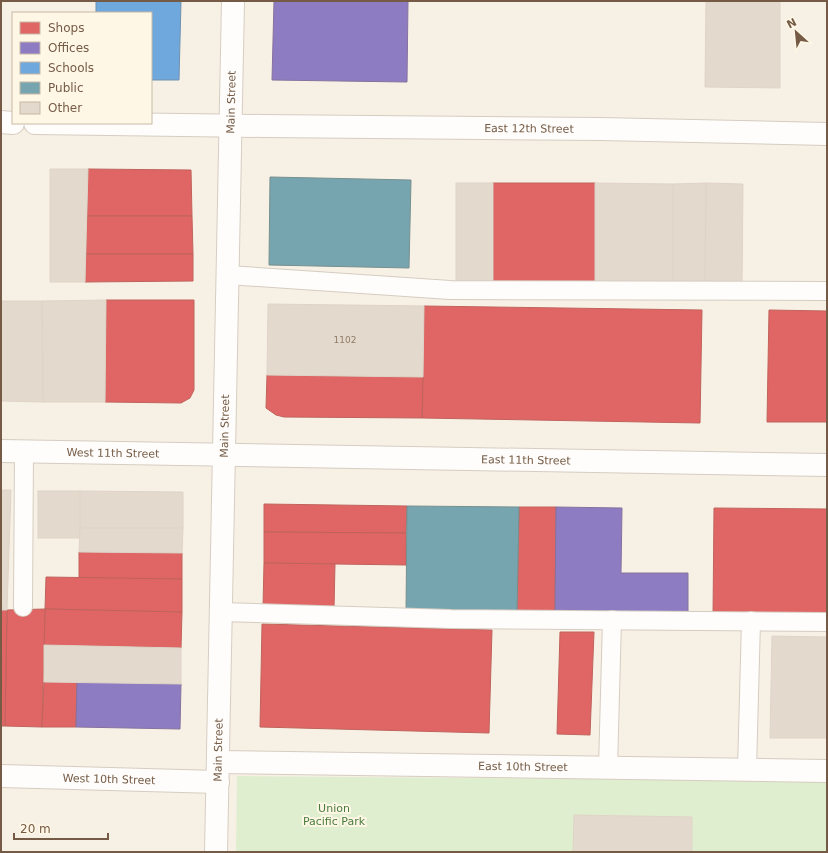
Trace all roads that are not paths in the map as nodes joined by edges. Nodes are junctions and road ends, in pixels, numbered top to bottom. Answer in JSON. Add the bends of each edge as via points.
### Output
{"nodes":[{"id":1,"x":234,"y":1,"type":"edge"},
{"id":2,"x":1,"y":122,"type":"edge"},
{"id":3,"x":12,"y":123,"type":"edge"},
{"id":4,"x":100,"y":124,"type":"edge"},
{"id":5,"x":231,"y":126,"type":"junction"},
{"id":6,"x":827,"y":134,"type":"edge"},
{"id":7,"x":228,"y":274,"type":"junction"},
{"id":8,"x":827,"y":292,"type":"edge"},
{"id":9,"x":1,"y":451,"type":"edge"},
{"id":10,"x":24,"y":451,"type":"junction"},
{"id":11,"x":225,"y":454,"type":"junction"},
{"id":12,"x":827,"y":465,"type":"edge"},
{"id":13,"x":23,"y":607,"type":"dead end"},
{"id":14,"x":221,"y":612,"type":"junction"},
{"id":15,"x":612,"y":620,"type":"junction"},
{"id":16,"x":751,"y":621,"type":"junction"},
{"id":17,"x":827,"y":622,"type":"edge"},
{"id":18,"x":608,"y":768,"type":"junction"},
{"id":19,"x":747,"y":770,"type":"junction"},
{"id":20,"x":827,"y":771,"type":"edge"},
{"id":21,"x":218,"y":772,"type":"junction"},
{"id":22,"x":1,"y":776,"type":"edge"},
{"id":23,"x":216,"y":852,"type":"edge"}],
"edges":[{"from":1,"to":5,"type":"street","name":"Main Street"},
{"from":2,"to":3,"type":"street"},
{"from":4,"to":5,"type":"street","name":"East 12th Street"},
{"from":5,"to":6,"type":"street","name":"East 12th Street"},
{"from":5,"to":7,"type":"street","name":"Main Street"},
{"from":7,"to":8,"type":"lane","via":[[450,290]]},
{"from":7,"to":11,"type":"street","name":"Main Street"},
{"from":9,"to":10,"type":"street","name":"West 11th Street"},
{"from":10,"to":11,"type":"street","name":"West 11th Street"},
{"from":10,"to":13,"type":"lane"},
{"from":11,"to":12,"type":"street","name":"East 11th Street"},
{"from":11,"to":14,"type":"street","name":"Main Street"},
{"from":14,"to":15,"type":"lane","via":[[451,619]]},
{"from":14,"to":21,"type":"street","name":"Main Street"},
{"from":15,"to":16,"type":"lane"},
{"from":15,"to":18,"type":"lane"},
{"from":16,"to":17,"type":"lane"},
{"from":16,"to":19,"type":"lane"},
{"from":18,"to":19,"type":"street","name":"East 10th Street"},
{"from":18,"to":21,"type":"street","name":"East 10th Street"},
{"from":19,"to":20,"type":"street","name":"East 10th Street"},
{"from":21,"to":22,"type":"street","name":"West 10th Street"},
{"from":21,"to":23,"type":"street","name":"Main Street"}]}
